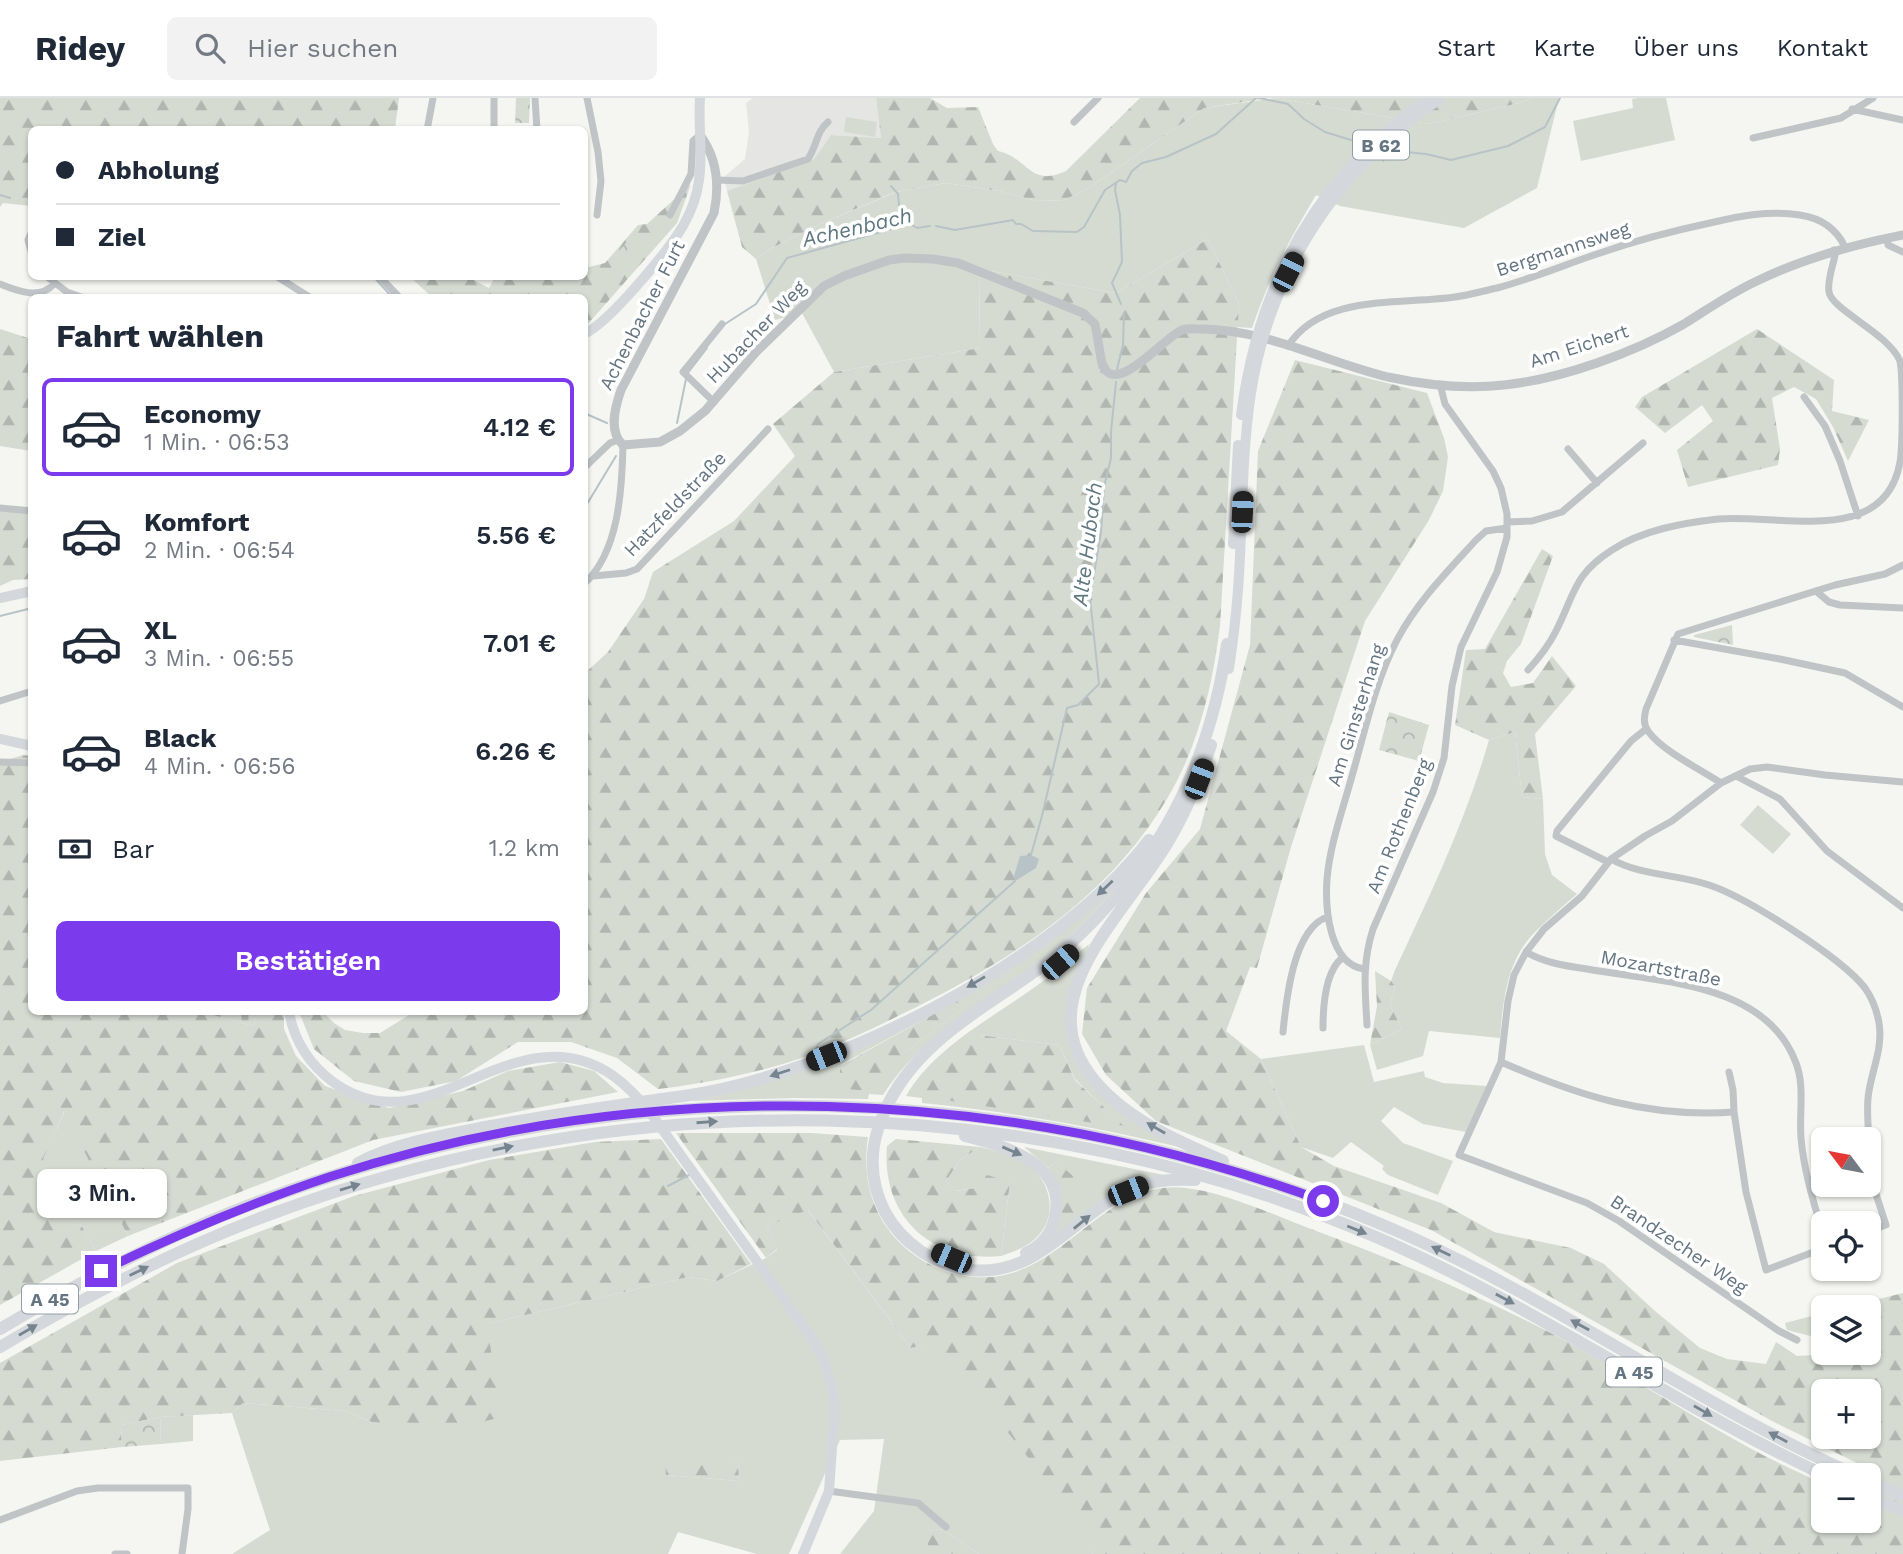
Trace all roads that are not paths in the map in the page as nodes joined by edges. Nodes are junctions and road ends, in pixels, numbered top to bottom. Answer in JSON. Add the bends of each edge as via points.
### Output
{"nodes":[{"id":1,"x":433,"y":98,"type":"edge"},
{"id":2,"x":494,"y":98,"type":"edge"},
{"id":3,"x":535,"y":98,"type":"edge"},
{"id":4,"x":587,"y":98,"type":"edge"},
{"id":5,"x":700,"y":98,"type":"edge"},
{"id":6,"x":1098,"y":98,"type":"edge"},
{"id":7,"x":1427,"y":98,"type":"edge"},
{"id":8,"x":1441,"y":98,"type":"edge"},
{"id":9,"x":1873,"y":98,"type":"edge"},
{"id":10,"x":1852,"y":109,"type":"junction"},
{"id":11,"x":1903,"y":121,"type":"edge"},
{"id":12,"x":828,"y":122,"type":"dead end"},
{"id":13,"x":1074,"y":122,"type":"dead end"},
{"id":14,"x":427,"y":126,"type":"edge"},
{"id":15,"x":494,"y":126,"type":"edge"},
{"id":16,"x":537,"y":126,"type":"edge"},
{"id":17,"x":700,"y":135,"type":"junction"},
{"id":18,"x":1753,"y":138,"type":"dead end"},
{"id":19,"x":717,"y":180,"type":"junction"},
{"id":20,"x":597,"y":215,"type":"dead end"},
{"id":21,"x":670,"y":215,"type":"dead end"},
{"id":22,"x":1903,"y":234,"type":"edge"},
{"id":23,"x":1887,"y":238,"type":"junction"},
{"id":24,"x":1845,"y":247,"type":"junction"},
{"id":25,"x":1834,"y":250,"type":"junction"},
{"id":26,"x":1903,"y":252,"type":"edge"},
{"id":27,"x":50,"y":280,"type":"edge"},
{"id":28,"x":282,"y":280,"type":"edge"},
{"id":29,"x":383,"y":280,"type":"edge"},
{"id":30,"x":0,"y":284,"type":"edge"},
{"id":31,"x":54,"y":284,"type":"junction"},
{"id":32,"x":824,"y":286,"type":"joint"},
{"id":33,"x":66,"y":294,"type":"edge"},
{"id":34,"x":305,"y":294,"type":"edge"},
{"id":35,"x":396,"y":294,"type":"edge"},
{"id":36,"x":722,"y":324,"type":"dead end"},
{"id":37,"x":588,"y":332,"type":"edge"},
{"id":38,"x":1289,"y":346,"type":"junction"},
{"id":39,"x":1440,"y":384,"type":"junction"},
{"id":40,"x":1248,"y":391,"type":"junction"},
{"id":41,"x":1804,"y":397,"type":"dead end"},
{"id":42,"x":714,"y":402,"type":"junction"},
{"id":43,"x":768,"y":429,"type":"dead end"},
{"id":44,"x":620,"y":442,"type":"junction"},
{"id":45,"x":1643,"y":443,"type":"dead end"},
{"id":46,"x":1568,"y":449,"type":"dead end"},
{"id":47,"x":588,"y":464,"type":"edge"},
{"id":48,"x":1597,"y":483,"type":"junction"},
{"id":49,"x":1894,"y":485,"type":"junction"},
{"id":50,"x":1903,"y":488,"type":"edge"},
{"id":51,"x":0,"y":508,"type":"edge"},
{"id":52,"x":28,"y":511,"type":"edge"},
{"id":53,"x":1858,"y":516,"type":"junction"},
{"id":54,"x":1507,"y":525,"type":"junction"},
{"id":55,"x":1903,"y":565,"type":"edge"},
{"id":56,"x":593,"y":576,"type":"junction"},
{"id":57,"x":588,"y":580,"type":"edge"},
{"id":58,"x":1816,"y":591,"type":"junction"},
{"id":59,"x":28,"y":593,"type":"edge"},
{"id":60,"x":0,"y":598,"type":"edge"},
{"id":61,"x":1903,"y":608,"type":"edge"},
{"id":62,"x":1674,"y":640,"type":"junction"},
{"id":63,"x":1227,"y":645,"type":"joint"},
{"id":64,"x":1229,"y":669,"type":"joint"},
{"id":65,"x":1528,"y":670,"type":"dead end"},
{"id":66,"x":28,"y":692,"type":"edge"},
{"id":67,"x":0,"y":701,"type":"edge"},
{"id":68,"x":1903,"y":707,"type":"edge"},
{"id":69,"x":1646,"y":729,"type":"junction"},
{"id":70,"x":0,"y":739,"type":"edge"},
{"id":71,"x":28,"y":745,"type":"edge"},
{"id":72,"x":1200,"y":752,"type":"junction"},
{"id":73,"x":0,"y":762,"type":"edge"},
{"id":74,"x":28,"y":763,"type":"edge"},
{"id":75,"x":1735,"y":776,"type":"junction"},
{"id":76,"x":1903,"y":782,"type":"edge"},
{"id":77,"x":1721,"y":783,"type":"junction"},
{"id":78,"x":1610,"y":861,"type":"junction"},
{"id":79,"x":1140,"y":881,"type":"junction"},
{"id":80,"x":1903,"y":908,"type":"edge"},
{"id":81,"x":1327,"y":917,"type":"junction"},
{"id":82,"x":1526,"y":952,"type":"junction"},
{"id":83,"x":1342,"y":957,"type":"junction"},
{"id":84,"x":1364,"y":969,"type":"junction"},
{"id":85,"x":290,"y":1015,"type":"edge"},
{"id":86,"x":1367,"y":1025,"type":"dead end"},
{"id":87,"x":1323,"y":1028,"type":"dead end"},
{"id":88,"x":1283,"y":1032,"type":"dead end"},
{"id":89,"x":1501,"y":1062,"type":"junction"},
{"id":90,"x":1729,"y":1072,"type":"dead end"},
{"id":91,"x":1734,"y":1112,"type":"junction"},
{"id":92,"x":923,"y":1125,"type":"junction"},
{"id":93,"x":1869,"y":1127,"type":"edge"},
{"id":94,"x":332,"y":1177,"type":"junction"},
{"id":95,"x":1261,"y":1179,"type":"junction"},
{"id":96,"x":1224,"y":1183,"type":"junction"},
{"id":97,"x":1878,"y":1197,"type":"edge"},
{"id":98,"x":1817,"y":1211,"type":"edge"},
{"id":99,"x":1881,"y":1227,"type":"edge"},
{"id":100,"x":1811,"y":1253,"type":"edge"},
{"id":101,"x":0,"y":1329,"type":"edge"},
{"id":102,"x":1797,"y":1340,"type":"dead end"},
{"id":103,"x":0,"y":1347,"type":"edge"},
{"id":104,"x":1830,"y":1463,"type":"edge"},
{"id":105,"x":1811,"y":1468,"type":"edge"},
{"id":106,"x":1881,"y":1486,"type":"edge"},
{"id":107,"x":829,"y":1491,"type":"junction"},
{"id":108,"x":1903,"y":1496,"type":"edge"},
{"id":109,"x":1881,"y":1501,"type":"edge"},
{"id":110,"x":1903,"y":1511,"type":"edge"},
{"id":111,"x":0,"y":1520,"type":"edge"},
{"id":112,"x":947,"y":1527,"type":"dead end"},
{"id":113,"x":115,"y":1554,"type":"edge"},
{"id":114,"x":127,"y":1554,"type":"edge"},
{"id":115,"x":182,"y":1554,"type":"edge"},
{"id":116,"x":803,"y":1554,"type":"edge"}],
"edges":[{"from":1,"to":14,"type":"street"},
{"from":2,"to":15,"type":"street"},
{"from":3,"to":16,"type":"street"},
{"from":4,"to":20,"type":"street","via":[[601,181]]},
{"from":5,"to":17,"type":"main road"},
{"from":6,"to":13,"type":"street"},
{"from":7,"to":40,"type":"highway","number":"B 62","via":[[1359,156],[1301,232],[1265,308],[1253,349]]},
{"from":8,"to":40,"type":"highway","number":"B 62","via":[[1372,154],[1319,218],[1280,291]]},
{"from":9,"to":10,"type":"street"},
{"from":10,"to":11,"type":"street"},
{"from":10,"to":18,"type":"street","via":[[1841,118]]},
{"from":12,"to":19,"type":"street","via":[[808,159],[743,181]]},
{"from":17,"to":19,"type":"street","name":"Achenbacher Furt","via":[[711,151]]},
{"from":17,"to":21,"type":"street","via":[[693,142],[691,174]]},
{"from":17,"to":37,"type":"main road","via":[[700,178],[690,213],[653,266]]},
{"from":19,"to":44,"type":"street","name":"Achenbacher Furt","via":[[709,223],[621,390],[615,414]]},
{"from":22,"to":23,"type":"street","name":"Am Eichert"},
{"from":23,"to":24,"type":"street","name":"Am Eichert"},
{"from":23,"to":26,"type":"street","via":[[1888,245]]},
{"from":24,"to":25,"type":"street","name":"Am Eichert"},
{"from":24,"to":38,"type":"street","name":"Bergmannsweg","via":[[1832,228],[1802,215],[1760,213],[1671,232],[1487,290],[1335,312],[1311,323]]},
{"from":25,"to":39,"type":"street","name":"Am Eichert","via":[[1756,281],[1613,358],[1504,385]]},
{"from":25,"to":49,"type":"street","via":[[1830,296],[1890,346],[1900,362],[1902,445]]},
{"from":27,"to":31,"type":"street"},
{"from":28,"to":34,"type":"street"},
{"from":29,"to":35,"type":"street"},
{"from":30,"to":31,"type":"street","via":[[34,294],[47,292]]},
{"from":31,"to":33,"type":"street"},
{"from":32,"to":38,"type":"street","name":"Am Eichert","via":[[889,260],[958,263],[1088,316],[1095,324],[1104,369],[1111,374],[1133,369],[1183,330],[1244,333]]},
{"from":32,"to":42,"type":"street","name":"Hubacher Weg","via":[[756,352]]},
{"from":36,"to":42,"type":"street","name":"Hubacher Weg","via":[[683,372]]},
{"from":38,"to":39,"type":"street","name":"Am Eichert","via":[[1390,377]]},
{"from":39,"to":54,"type":"street","name":"Am Rothenberg","via":[[1453,418],[1493,471],[1505,500]]},
{"from":40,"to":63,"type":"highway","number":"B 62","via":[[1237,458]]},
{"from":40,"to":64,"type":"highway","number":"B 62","via":[[1238,589]]},
{"from":41,"to":53,"type":"street","via":[[1825,426]]},
{"from":42,"to":44,"type":"street","name":"Hubacher Weg","via":[[668,439],[652,444]]},
{"from":43,"to":56,"type":"street","name":"Hatzfeldstraße","via":[[637,569]]},
{"from":44,"to":47,"type":"street","via":[[610,443]]},
{"from":44,"to":56,"type":"street","name":"Achenbacher Furt","via":[[622,478],[614,524]]},
{"from":45,"to":48,"type":"street"},
{"from":46,"to":48,"type":"street"},
{"from":48,"to":54,"type":"street","via":[[1562,512]]},
{"from":49,"to":50,"type":"street"},
{"from":49,"to":53,"type":"street","via":[[1874,508]]},
{"from":51,"to":52,"type":"street"},
{"from":53,"to":65,"type":"street","via":[[1720,519],[1626,542],[1580,578],[1556,631]]},
{"from":54,"to":81,"type":"street","name":"Am Ginsterhang","via":[[1486,531],[1476,540],[1421,603],[1396,643],[1365,728],[1331,853]]},
{"from":54,"to":84,"type":"street","name":"Am Rothenberg","via":[[1497,572],[1461,647],[1444,758],[1373,929]]},
{"from":55,"to":58,"type":"street"},
{"from":56,"to":57,"type":"street","name":"Achenbacher Furt"},
{"from":58,"to":61,"type":"street","via":[[1840,605]]},
{"from":58,"to":62,"type":"street","via":[[1689,630]]},
{"from":59,"to":60,"type":"main road"},
{"from":62,"to":68,"type":"street","via":[[1833,670]]},
{"from":62,"to":69,"type":"street","via":[[1646,709]]},
{"from":63,"to":72,"type":"highway","via":[[1217,700]]},
{"from":64,"to":79,"type":"highway","via":[[1215,733],[1193,794],[1170,840]]},
{"from":66,"to":67,"type":"street"},
{"from":69,"to":77,"type":"street"},
{"from":69,"to":78,"type":"street","via":[[1557,831],[1556,835]]},
{"from":70,"to":71,"type":"main road"},
{"from":72,"to":94,"type":"highway","one_way":true,"via":[[1156,831],[1094,899],[1006,964],[900,1024],[753,1082],[447,1134],[371,1156]]},
{"from":72,"to":96,"type":"highway","one_way":true,"via":[[1187,788],[1161,834],[1100,915],[1055,957],[945,1035],[902,1078],[882,1114],[873,1169],[883,1207],[903,1236],[946,1264],[980,1270],[1010,1266],[1039,1254],[1107,1202],[1143,1185],[1174,1179]]},
{"from":73,"to":74,"type":"street"},
{"from":75,"to":76,"type":"street","via":[[1767,768]]},
{"from":75,"to":77,"type":"street"},
{"from":75,"to":80,"type":"street","via":[[1780,799],[1827,851]]},
{"from":77,"to":78,"type":"street"},
{"from":78,"to":82,"type":"street"},
{"from":78,"to":93,"type":"street","via":[[1708,884],[1730,894],[1852,974],[1874,1004],[1880,1028],[1880,1051],[1868,1092]]},
{"from":92,"to":79,"type":"highway","one_way":true,"via":[[1004,1147],[1041,1168],[1053,1186],[1056,1205],[1053,1223],[1042,1242],[1016,1257],[985,1263],[951,1258],[921,1242],[898,1218],[884,1189],[880,1160],[887,1122],[899,1095],[933,1055],[1060,962]]},
{"from":95,"to":79,"type":"highway","one_way":true,"via":[[1133,1115],[1101,1088],[1080,1057],[1072,1023],[1079,976],[1099,938]]},
{"from":81,"to":83,"type":"street","name":"Am Ginsterhang"},
{"from":81,"to":88,"type":"street","via":[[1312,927],[1300,949]]},
{"from":82,"to":89,"type":"street","via":[[1508,1001]]},
{"from":82,"to":98,"type":"street","name":"Mozartstraße","via":[[1552,963],[1718,993],[1772,1025],[1786,1043],[1801,1082],[1801,1140]]},
{"from":83,"to":84,"type":"street","via":[[1353,967]]},
{"from":83,"to":87,"type":"street","via":[[1331,971]]},
{"from":84,"to":86,"type":"street","name":"Am Rothenberg"},
{"from":85,"to":107,"type":"main road","via":[[298,1040],[318,1070],[338,1085],[369,1098],[419,1099],[512,1064],[549,1057],[586,1062],[624,1083],[689,1166],[822,1356],[834,1401]]},
{"from":89,"to":91,"type":"street","via":[[1551,1084],[1621,1105],[1690,1114]]},
{"from":89,"to":102,"type":"street","name":"Brandzecher Weg","via":[[1459,1155],[1587,1203]]},
{"from":90,"to":91,"type":"street"},
{"from":91,"to":100,"type":"street","via":[[1746,1192],[1766,1270]]},
{"from":92,"to":96,"type":"highway","number":"A 45","via":[[1091,1150]]},
{"from":103,"to":92,"type":"highway","number":"A 45","one_way":true,"via":[[108,1286],[193,1246],[269,1215],[391,1175],[495,1150],[614,1130],[729,1121]]},
{"from":94,"to":95,"type":"highway","number":"A 45","via":[[439,1147],[597,1118],[728,1107],[849,1107],[983,1118],[1089,1135]]},
{"from":94,"to":101,"type":"highway","number":"A 45","via":[[157,1244]]},
{"from":104,"to":95,"type":"highway","number":"A 45","one_way":true,"via":[[1463,1262],[1344,1209]]},
{"from":96,"to":105,"type":"highway","number":"A 45","one_way":true,"via":[[1336,1221],[1444,1268]]},
{"from":97,"to":99,"type":"street","via":[[1886,1225]]},
{"from":106,"to":108,"type":"highway"},
{"from":107,"to":112,"type":"street","via":[[918,1503]]},
{"from":107,"to":116,"type":"main road"},
{"from":109,"to":110,"type":"highway"},
{"from":111,"to":115,"type":"street","via":[[78,1491],[188,1488]]},
{"from":113,"to":114,"type":"street"}]}
